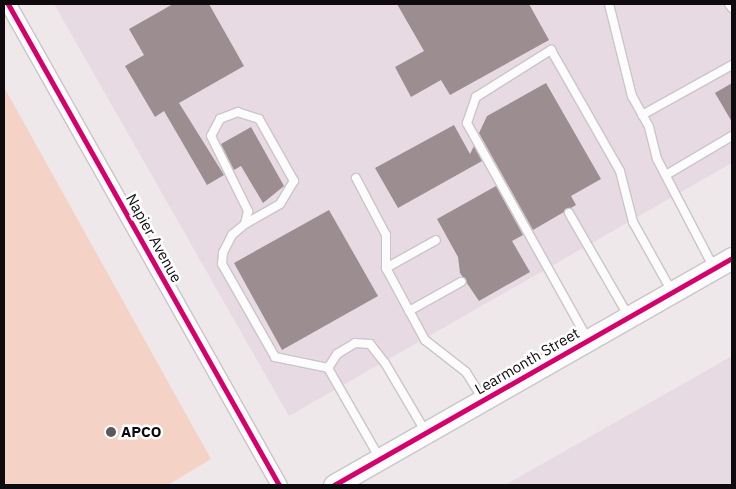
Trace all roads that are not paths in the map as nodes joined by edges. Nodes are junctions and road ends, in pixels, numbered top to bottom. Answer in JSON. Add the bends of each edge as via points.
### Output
{"nodes":[{"id":1,"x":8,"y":4,"type":"edge"},
{"id":2,"x":609,"y":4,"type":"edge"},
{"id":3,"x":729,"y":4,"type":"edge"},
{"id":4,"x":732,"y":8,"type":"edge"},
{"id":5,"x":732,"y":65,"type":"edge"},
{"id":6,"x":642,"y":115,"type":"junction"},
{"id":7,"x":732,"y":136,"type":"edge"},
{"id":8,"x":666,"y":175,"type":"junction"},
{"id":9,"x":356,"y":178,"type":"dead end"},
{"id":10,"x":570,"y":212,"type":"dead end"},
{"id":11,"x":245,"y":224,"type":"junction"},
{"id":12,"x":436,"y":240,"type":"dead end"},
{"id":13,"x":723,"y":263,"type":"edge"},
{"id":14,"x":386,"y":268,"type":"junction"},
{"id":15,"x":461,"y":282,"type":"dead end"},
{"id":16,"x":672,"y":292,"type":"junction"},
{"id":17,"x":409,"y":311,"type":"junction"},
{"id":18,"x":630,"y":316,"type":"junction"},
{"id":19,"x":588,"y":340,"type":"junction"},
{"id":20,"x":328,"y":368,"type":"junction"},
{"id":21,"x":483,"y":400,"type":"junction"},
{"id":22,"x":426,"y":433,"type":"junction"},
{"id":23,"x":380,"y":459,"type":"junction"},
{"id":24,"x":279,"y":485,"type":"edge"},
{"id":25,"x":334,"y":485,"type":"edge"}],
"edges":[{"from":1,"to":24,"type":"street","name":"Napier Avenue"},
{"from":2,"to":6,"type":"lane","via":[[632,96]]},
{"from":3,"to":4,"type":"lane"},
{"from":5,"to":6,"type":"lane"},
{"from":6,"to":8,"type":"lane"},
{"from":7,"to":8,"type":"lane"},
{"from":8,"to":13,"type":"lane"},
{"from":9,"to":14,"type":"lane","via":[[386,235]]},
{"from":10,"to":18,"type":"lane"},
{"from":11,"to":11,"type":"lane","via":[[248,211],[211,136],[220,119],[238,112],[259,119],[294,181],[280,204]]},
{"from":11,"to":20,"type":"lane","via":[[232,235],[222,264],[275,357]]},
{"from":12,"to":14,"type":"lane"},
{"from":13,"to":16,"type":"street","name":"Learmonth Street"},
{"from":14,"to":17,"type":"lane"},
{"from":15,"to":17,"type":"lane"},
{"from":16,"to":18,"type":"street","name":"Learmonth Street"},
{"from":16,"to":19,"type":"lane","via":[[633,222],[620,171],[551,50],[476,97],[467,123]]},
{"from":17,"to":21,"type":"lane","via":[[426,340],[466,372]]},
{"from":18,"to":19,"type":"street","name":"Learmonth Street"},
{"from":19,"to":21,"type":"street","name":"Learmonth Street"},
{"from":20,"to":22,"type":"lane","via":[[337,354],[355,343],[370,344]]},
{"from":20,"to":23,"type":"lane"},
{"from":21,"to":22,"type":"street","name":"Learmonth Street"},
{"from":22,"to":23,"type":"street","name":"Learmonth Street"},
{"from":23,"to":25,"type":"street","name":"Learmonth Street"}]}
